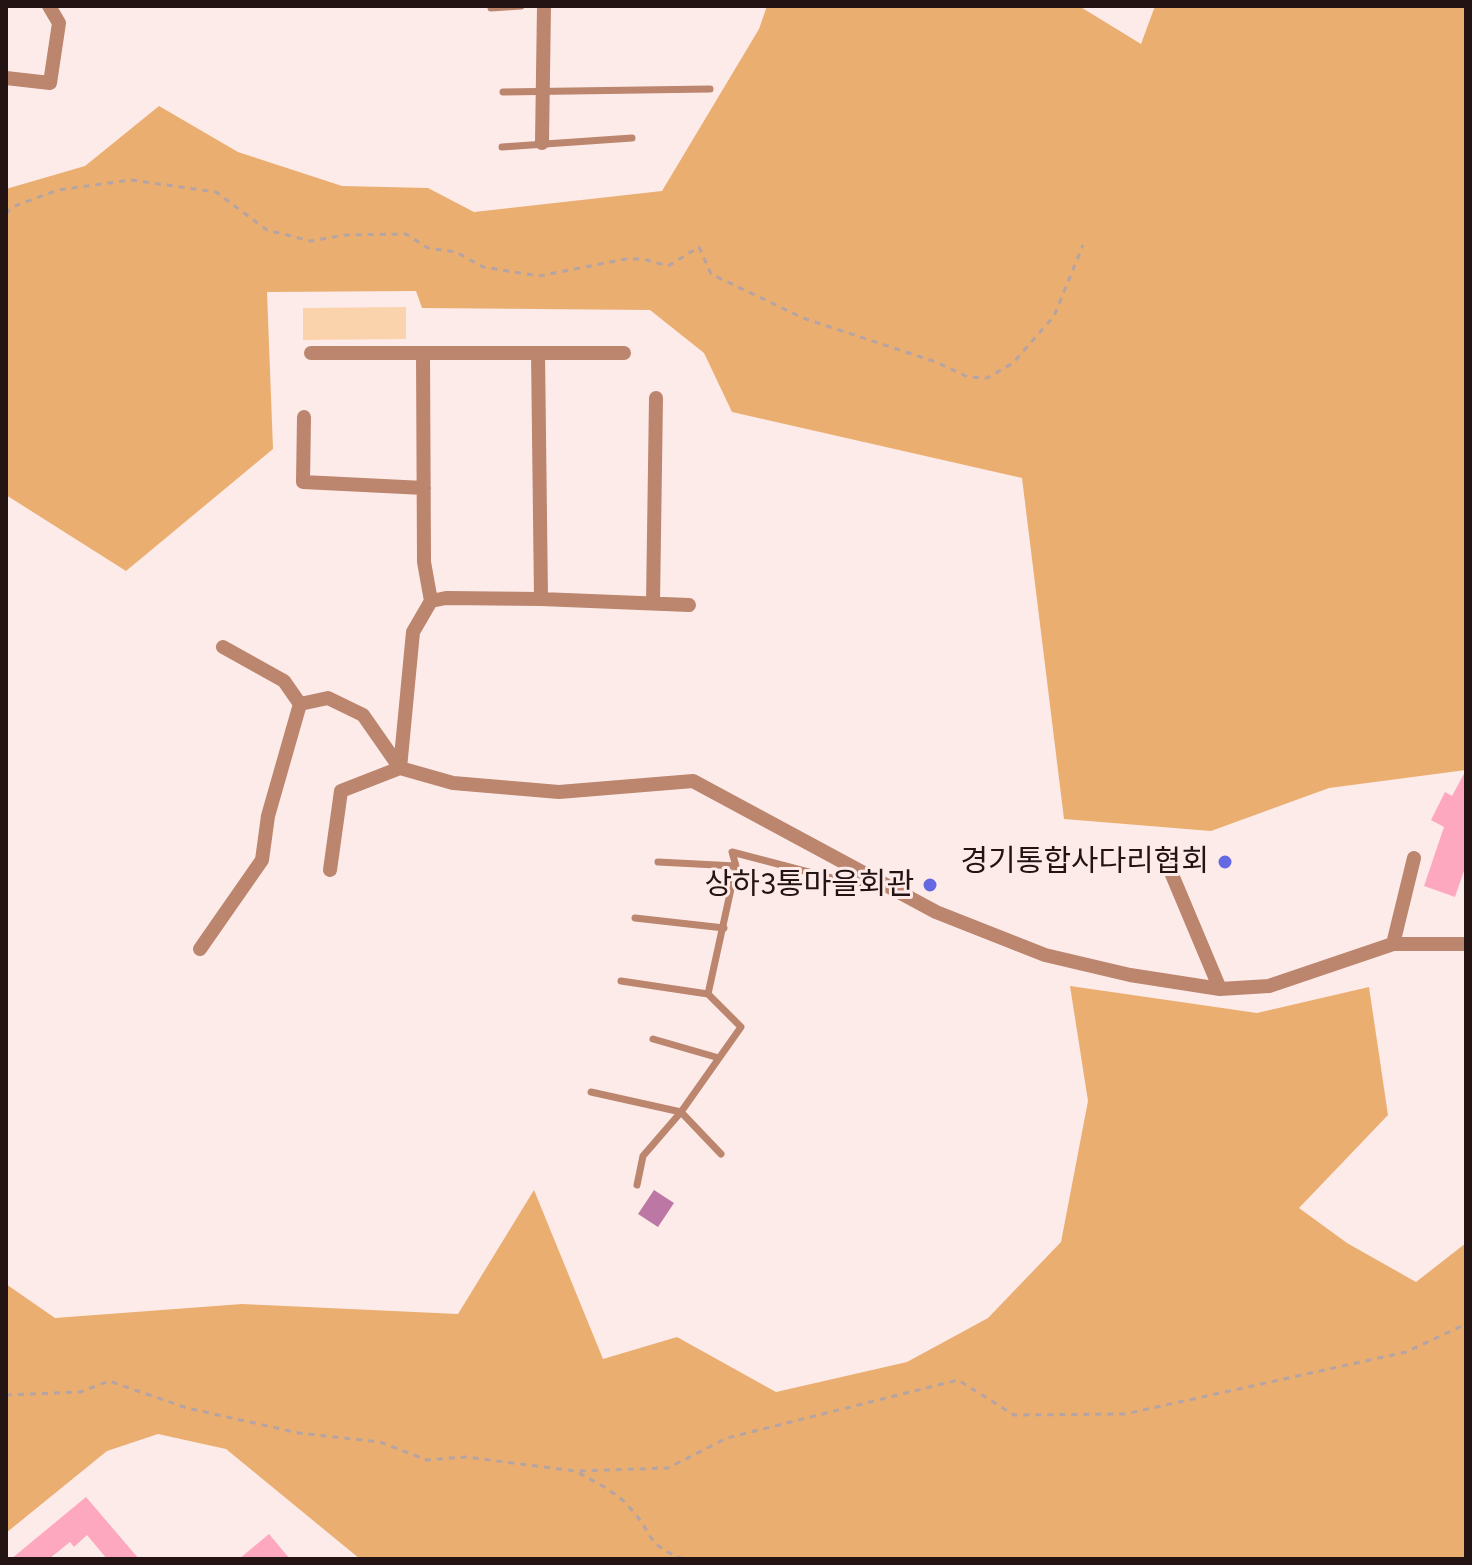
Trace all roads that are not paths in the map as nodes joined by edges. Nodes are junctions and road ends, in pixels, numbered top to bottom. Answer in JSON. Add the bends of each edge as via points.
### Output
{"nodes":[{"id":1,"x":49,"y":6,"type":"edge"},
{"id":2,"x":521,"y":6,"type":"edge"},
{"id":3,"x":544,"y":6,"type":"edge"},
{"id":4,"x":491,"y":8,"type":"dead end"},
{"id":5,"x":6,"y":78,"type":"edge"},
{"id":6,"x":710,"y":89,"type":"dead end"},
{"id":7,"x":503,"y":92,"type":"dead end"},
{"id":8,"x":543,"y":93,"type":"junction"},
{"id":9,"x":632,"y":138,"type":"dead end"},
{"id":10,"x":542,"y":143,"type":"junction"},
{"id":11,"x":502,"y":147,"type":"dead end"},
{"id":12,"x":311,"y":353,"type":"dead end"},
{"id":13,"x":423,"y":353,"type":"junction"},
{"id":14,"x":538,"y":353,"type":"junction"},
{"id":15,"x":624,"y":353,"type":"dead end"},
{"id":16,"x":656,"y":398,"type":"dead end"},
{"id":17,"x":304,"y":417,"type":"dead end"},
{"id":18,"x":424,"y":488,"type":"junction"},
{"id":19,"x":541,"y":599,"type":"junction"},
{"id":20,"x":431,"y":601,"type":"junction"},
{"id":21,"x":653,"y":603,"type":"junction"},
{"id":22,"x":689,"y":605,"type":"dead end"},
{"id":23,"x":223,"y":647,"type":"dead end"},
{"id":24,"x":300,"y":704,"type":"junction"},
{"id":25,"x":400,"y":768,"type":"junction"},
{"id":26,"x":1165,"y":858,"type":"dead end"},
{"id":27,"x":1414,"y":858,"type":"dead end"},
{"id":28,"x":658,"y":862,"type":"dead end"},
{"id":29,"x":736,"y":866,"type":"junction"},
{"id":30,"x":330,"y":870,"type":"dead end"},
{"id":31,"x":888,"y":886,"type":"junction"},
{"id":32,"x":635,"y":918,"type":"dead end"},
{"id":33,"x":724,"y":928,"type":"junction"},
{"id":34,"x":1393,"y":944,"type":"junction"},
{"id":35,"x":1466,"y":944,"type":"edge"},
{"id":36,"x":200,"y":949,"type":"dead end"},
{"id":37,"x":621,"y":981,"type":"dead end"},
{"id":38,"x":1220,"y":989,"type":"junction"},
{"id":39,"x":708,"y":994,"type":"junction"},
{"id":40,"x":653,"y":1039,"type":"dead end"},
{"id":41,"x":719,"y":1058,"type":"junction"},
{"id":42,"x":591,"y":1092,"type":"dead end"},
{"id":43,"x":681,"y":1112,"type":"junction"},
{"id":44,"x":721,"y":1154,"type":"dead end"},
{"id":45,"x":637,"y":1185,"type":"dead end"}],
"edges":[{"from":1,"to":5,"type":"street","via":[[59,23],[50,83]]},
{"from":2,"to":4,"type":"lane"},
{"from":3,"to":8,"type":"street"},
{"from":6,"to":8,"type":"lane"},
{"from":7,"to":8,"type":"lane"},
{"from":8,"to":10,"type":"street"},
{"from":9,"to":10,"type":"lane"},
{"from":10,"to":11,"type":"lane"},
{"from":12,"to":13,"type":"street"},
{"from":13,"to":14,"type":"street"},
{"from":13,"to":18,"type":"street"},
{"from":14,"to":15,"type":"street"},
{"from":14,"to":19,"type":"street"},
{"from":16,"to":21,"type":"street"},
{"from":17,"to":18,"type":"street","via":[[303,482]]},
{"from":18,"to":20,"type":"street","via":[[424,562]]},
{"from":19,"to":20,"type":"street"},
{"from":19,"to":21,"type":"street"},
{"from":20,"to":25,"type":"street","via":[[413,632]]},
{"from":21,"to":22,"type":"street"},
{"from":23,"to":24,"type":"street","via":[[284,681]]},
{"from":24,"to":25,"type":"street","via":[[328,698],[363,715]]},
{"from":24,"to":36,"type":"street","via":[[268,816],[262,860]]},
{"from":25,"to":30,"type":"street","via":[[341,791]]},
{"from":25,"to":31,"type":"street","via":[[453,783],[559,792],[693,781]]},
{"from":26,"to":38,"type":"street"},
{"from":27,"to":34,"type":"street"},
{"from":28,"to":29,"type":"lane"},
{"from":29,"to":31,"type":"lane","via":[[732,852],[843,881]]},
{"from":29,"to":33,"type":"lane"},
{"from":31,"to":38,"type":"street","via":[[936,912],[1045,955]]},
{"from":32,"to":33,"type":"lane"},
{"from":33,"to":39,"type":"lane"},
{"from":34,"to":35,"type":"street"},
{"from":34,"to":38,"type":"street","via":[[1269,986]]},
{"from":37,"to":39,"type":"lane"},
{"from":39,"to":41,"type":"lane","via":[[741,1027]]},
{"from":40,"to":41,"type":"lane"},
{"from":41,"to":43,"type":"lane"},
{"from":42,"to":43,"type":"lane"},
{"from":43,"to":44,"type":"lane"},
{"from":43,"to":45,"type":"lane","via":[[643,1156]]}]}
